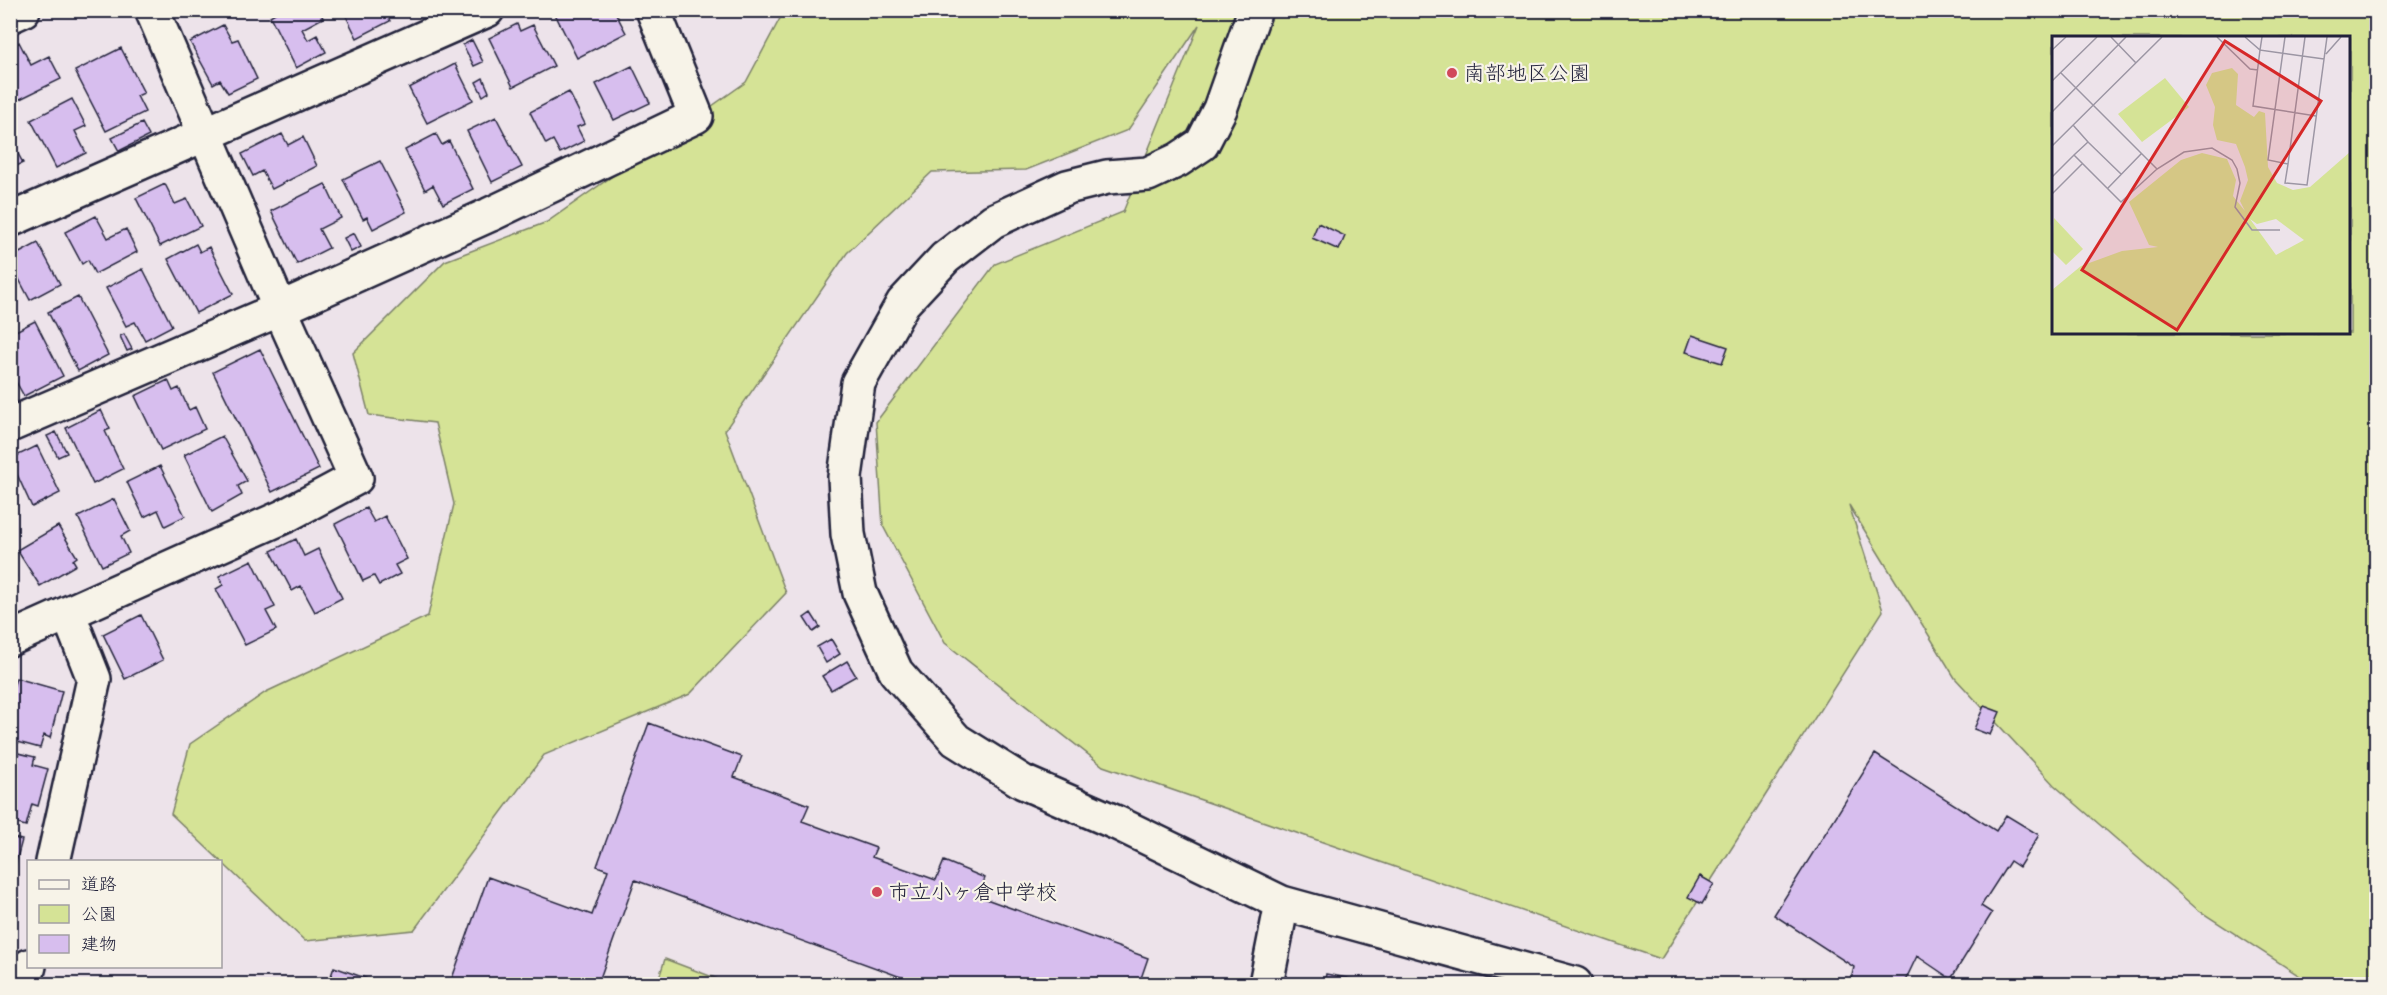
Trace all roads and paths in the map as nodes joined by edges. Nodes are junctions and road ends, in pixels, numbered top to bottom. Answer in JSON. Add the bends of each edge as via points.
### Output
{"nodes":[{"id":1,"x":23,"y":10,"type":"edge"},
{"id":2,"x":152,"y":10,"type":"edge"},
{"id":3,"x":487,"y":10,"type":"edge"},
{"id":4,"x":652,"y":10,"type":"edge"},
{"id":5,"x":1255,"y":10,"type":"edge"},
{"id":6,"x":10,"y":16,"type":"edge"},
{"id":7,"x":204,"y":134,"type":"junction"},
{"id":8,"x":10,"y":220,"type":"edge"},
{"id":9,"x":280,"y":309,"type":"junction"},
{"id":10,"x":10,"y":425,"type":"edge"},
{"id":11,"x":68,"y":613,"type":"junction"},
{"id":12,"x":10,"y":639,"type":"edge"},
{"id":13,"x":53,"y":860,"type":"edge"},
{"id":14,"x":1282,"y":903,"type":"junction"},
{"id":15,"x":28,"y":968,"type":"edge"},
{"id":16,"x":24,"y":984,"type":"edge"},
{"id":17,"x":1266,"y":984,"type":"edge"},
{"id":18,"x":1575,"y":984,"type":"edge"}],
"edges":[{"from":1,"to":6,"type":"street"},
{"from":2,"to":7,"type":"street"},
{"from":3,"to":7,"type":"street"},
{"from":4,"to":9,"type":"street","via":[[696,116]]},
{"from":5,"to":14,"type":"street","via":[[1220,109],[1202,144],[1148,174],[1107,177],[1067,187],[993,221],[945,258],[903,303],[858,383],[845,477],[848,534],[860,592],[896,672],[956,740],[1023,782],[1118,823]]},
{"from":7,"to":8,"type":"street"},
{"from":7,"to":9,"type":"street"},
{"from":9,"to":10,"type":"street"},
{"from":9,"to":11,"type":"street","via":[[356,478],[285,516]]},
{"from":11,"to":12,"type":"street"},
{"from":11,"to":13,"type":"street","via":[[94,679]]},
{"from":14,"to":17,"type":"street"},
{"from":14,"to":18,"type":"street"},
{"from":15,"to":16,"type":"street"}]}
